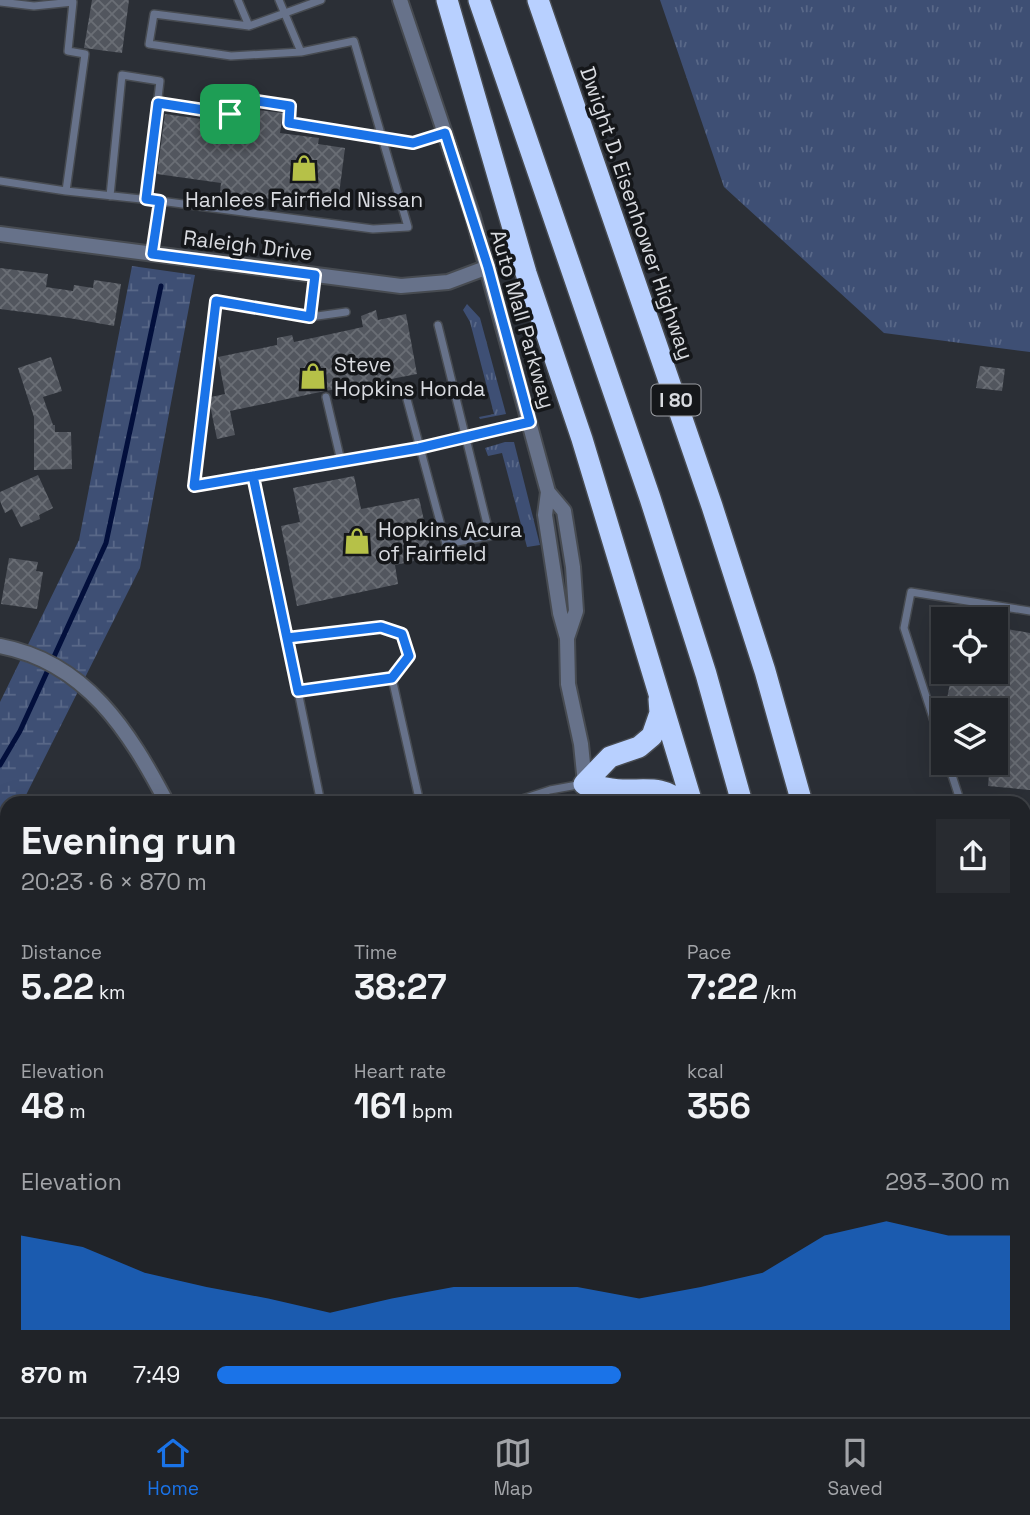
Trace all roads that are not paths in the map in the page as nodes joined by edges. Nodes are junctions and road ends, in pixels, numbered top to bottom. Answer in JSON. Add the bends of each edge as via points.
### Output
{"nodes":[{"id":1,"x":238,"y":0,"type":"edge"},
{"id":2,"x":279,"y":0,"type":"edge"},
{"id":3,"x":321,"y":0,"type":"edge"},
{"id":4,"x":400,"y":0,"type":"edge"},
{"id":5,"x":447,"y":0,"type":"edge"},
{"id":6,"x":479,"y":0,"type":"edge"},
{"id":7,"x":538,"y":0,"type":"edge"},
{"id":8,"x":0,"y":2,"type":"edge"},
{"id":9,"x":284,"y":14,"type":"junction"},
{"id":10,"x":249,"y":26,"type":"junction"},
{"id":11,"x":301,"y":52,"type":"junction"},
{"id":12,"x":158,"y":103,"type":"junction"},
{"id":13,"x":445,"y":133,"type":"junction"},
{"id":14,"x":383,"y":138,"type":"junction"},
{"id":15,"x":0,"y":181,"type":"edge"},
{"id":16,"x":66,"y":191,"type":"junction"},
{"id":17,"x":110,"y":195,"type":"junction"},
{"id":18,"x":146,"y":199,"type":"junction"},
{"id":19,"x":160,"y":201,"type":"junction"},
{"id":20,"x":0,"y":234,"type":"edge"},
{"id":21,"x":152,"y":254,"type":"junction"},
{"id":22,"x":488,"y":267,"type":"junction"},
{"id":23,"x":315,"y":275,"type":"junction"},
{"id":24,"x":346,"y":312,"type":"dead end"},
{"id":25,"x":310,"y":317,"type":"junction"},
{"id":26,"x":438,"y":325,"type":"dead end"},
{"id":27,"x":405,"y":392,"type":"dead end"},
{"id":28,"x":326,"y":397,"type":"dead end"},
{"id":29,"x":530,"y":422,"type":"junction"},
{"id":30,"x":467,"y":437,"type":"junction"},
{"id":31,"x":419,"y":448,"type":"junction"},
{"id":32,"x":341,"y":461,"type":"junction"},
{"id":33,"x":253,"y":476,"type":"junction"},
{"id":34,"x":1030,"y":611,"type":"edge"},
{"id":35,"x":287,"y":638,"type":"junction"},
{"id":36,"x":0,"y":646,"type":"edge"},
{"id":37,"x":392,"y":678,"type":"junction"},
{"id":38,"x":659,"y":688,"type":"junction"},
{"id":39,"x":298,"y":691,"type":"junction"},
{"id":40,"x":931,"y":712,"type":"edge"},
{"id":41,"x":952,"y":775,"type":"edge"},
{"id":42,"x":586,"y":794,"type":"edge"},
{"id":43,"x":163,"y":796,"type":"edge"},
{"id":44,"x":320,"y":796,"type":"edge"},
{"id":45,"x":419,"y":796,"type":"edge"},
{"id":46,"x":532,"y":796,"type":"edge"},
{"id":47,"x":672,"y":796,"type":"edge"},
{"id":48,"x":690,"y":796,"type":"edge"},
{"id":49,"x":741,"y":796,"type":"edge"},
{"id":50,"x":800,"y":796,"type":"edge"},
{"id":51,"x":959,"y":796,"type":"edge"}],
"edges":[{"from":1,"to":10,"type":"lane"},
{"from":2,"to":9,"type":"lane"},
{"from":3,"to":9,"type":"lane"},
{"from":4,"to":13,"type":"street","name":"Auto Mall Parkway"},
{"from":5,"to":38,"type":"highway","via":[[526,273]]},
{"from":6,"to":49,"type":"highway","number":"I 80","via":[[650,498]]},
{"from":7,"to":50,"type":"highway","name":"Dwight D. Eisenhower Highway","number":"I 80","via":[[716,518]]},
{"from":8,"to":16,"type":"lane","via":[[34,6],[73,2],[68,51],[85,54]]},
{"from":9,"to":10,"type":"lane"},
{"from":9,"to":11,"type":"lane"},
{"from":10,"to":11,"type":"lane","via":[[154,14],[149,44],[231,55]]},
{"from":11,"to":14,"type":"lane","via":[[354,41]]},
{"from":12,"to":14,"type":"lane","via":[[230,114],[251,100],[290,106],[289,123]]},
{"from":12,"to":17,"type":"lane","via":[[160,81],[122,75]]},
{"from":12,"to":18,"type":"lane"},
{"from":13,"to":14,"type":"lane","via":[[413,143]]},
{"from":13,"to":22,"type":"street","name":"Auto Mall Parkway"},
{"from":14,"to":19,"type":"lane","via":[[408,227],[373,229]]},
{"from":15,"to":16,"type":"lane"},
{"from":16,"to":17,"type":"lane"},
{"from":17,"to":18,"type":"lane"},
{"from":18,"to":19,"type":"lane"},
{"from":19,"to":21,"type":"lane"},
{"from":20,"to":21,"type":"street","name":"Raleigh Drive"},
{"from":21,"to":23,"type":"street","name":"Raleigh Drive"},
{"from":22,"to":23,"type":"street","name":"Raleigh Drive","via":[[425,286]]},
{"from":22,"to":29,"type":"street","name":"Auto Mall Parkway"},
{"from":23,"to":25,"type":"lane"},
{"from":24,"to":25,"type":"lane"},
{"from":25,"to":33,"type":"lane","via":[[216,301],[194,486]]},
{"from":26,"to":30,"type":"lane"},
{"from":27,"to":31,"type":"lane"},
{"from":28,"to":32,"type":"lane"},
{"from":29,"to":30,"type":"lane"},
{"from":29,"to":42,"type":"street","name":"Auto Mall Parkway","via":[[548,492],[564,510],[573,567],[576,611],[567,638],[568,684]]},
{"from":30,"to":31,"type":"lane"},
{"from":30,"to":31,"type":"lane","via":[[490,536],[446,544]]},
{"from":31,"to":32,"type":"lane"},
{"from":32,"to":33,"type":"lane"},
{"from":33,"to":35,"type":"lane"},
{"from":34,"to":40,"type":"lane","via":[[911,592],[904,628]]},
{"from":35,"to":37,"type":"lane","via":[[381,627],[402,634],[409,656]]},
{"from":35,"to":39,"type":"lane"},
{"from":36,"to":43,"type":"street","via":[[21,650],[69,673],[103,703]]},
{"from":37,"to":39,"type":"lane"},
{"from":37,"to":45,"type":"lane"},
{"from":38,"to":42,"type":"highway","via":[[660,713],[652,736],[639,747],[610,757]]},
{"from":38,"to":48,"type":"highway"},
{"from":39,"to":44,"type":"lane"},
{"from":41,"to":51,"type":"lane"},
{"from":42,"to":46,"type":"lane","via":[[551,790]]},
{"from":42,"to":47,"type":"highway","via":[[620,790],[662,791]]}]}
